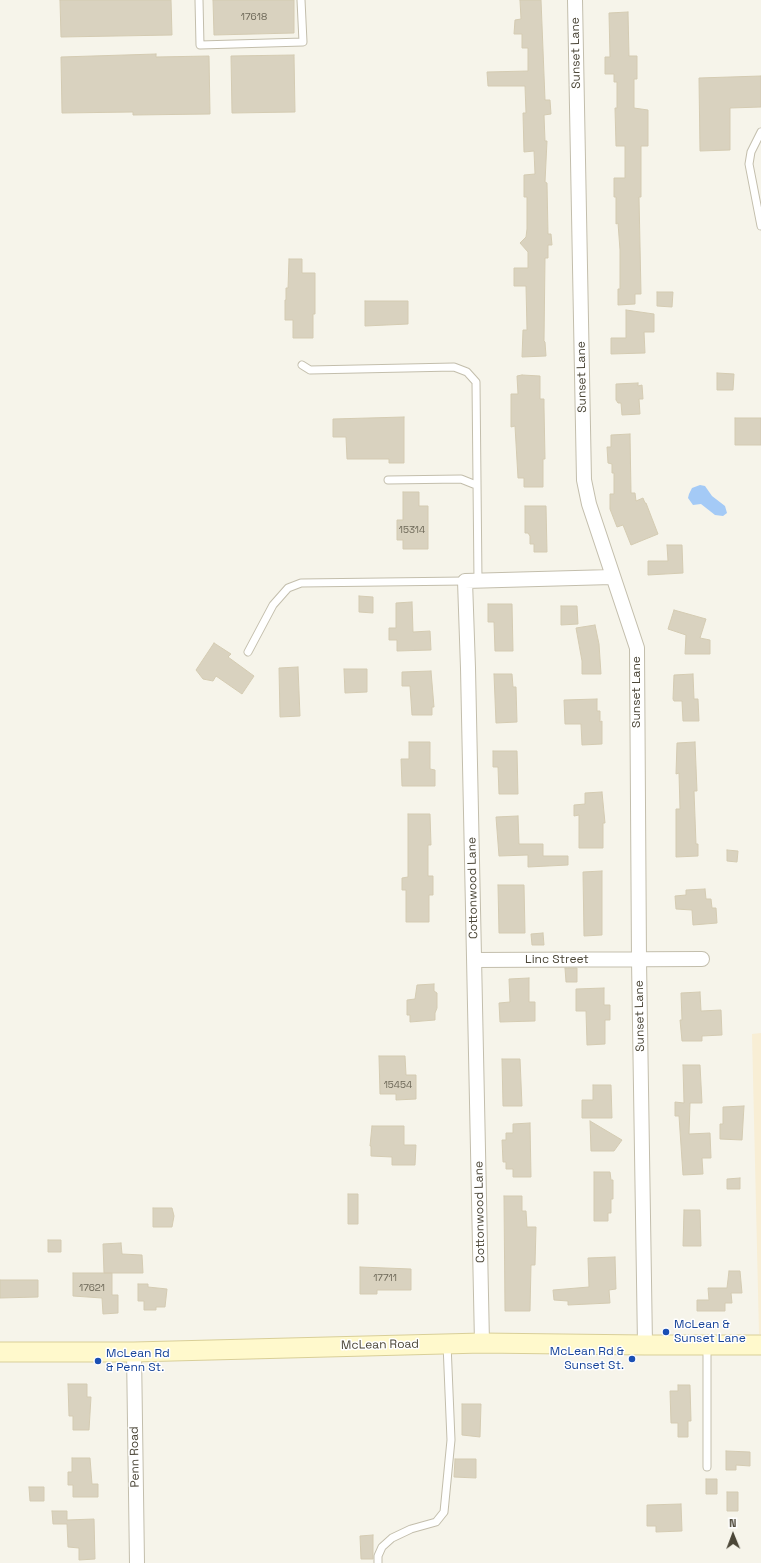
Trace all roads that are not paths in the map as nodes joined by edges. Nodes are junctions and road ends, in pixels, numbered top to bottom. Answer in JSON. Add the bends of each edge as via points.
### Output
{"nodes":[{"id":1,"x":199,"y":0,"type":"edge"},
{"id":2,"x":301,"y":0,"type":"edge"},
{"id":3,"x":575,"y":0,"type":"edge"},
{"id":4,"x":761,"y":132,"type":"edge"},
{"id":5,"x":761,"y":226,"type":"edge"},
{"id":6,"x":302,"y":365,"type":"dead end"},
{"id":7,"x":388,"y":480,"type":"dead end"},
{"id":8,"x":476,"y":485,"type":"junction"},
{"id":9,"x":612,"y":577,"type":"junction"},
{"id":10,"x":471,"y":581,"type":"junction"},
{"id":11,"x":248,"y":652,"type":"dead end"},
{"id":12,"x":702,"y":959,"type":"dead end"},
{"id":13,"x":474,"y":960,"type":"junction"},
{"id":14,"x":639,"y":960,"type":"junction"},
{"id":15,"x":482,"y":1343,"type":"junction"},
{"id":16,"x":447,"y":1344,"type":"junction"},
{"id":17,"x":645,"y":1345,"type":"junction"},
{"id":18,"x":707,"y":1345,"type":"junction"},
{"id":19,"x":761,"y":1345,"type":"edge"},
{"id":20,"x":0,"y":1352,"type":"edge"},
{"id":21,"x":134,"y":1352,"type":"junction"},
{"id":22,"x":707,"y":1467,"type":"dead end"},
{"id":23,"x":137,"y":1563,"type":"edge"},
{"id":24,"x":378,"y":1563,"type":"edge"}],
"edges":[{"from":1,"to":2,"type":"lane","via":[[200,45],[303,42]]},
{"from":3,"to":9,"type":"street","name":"Sunset Lane","via":[[584,480]]},
{"from":4,"to":5,"type":"lane","via":[[751,152],[749,164]]},
{"from":6,"to":8,"type":"lane","via":[[310,370],[454,368],[467,372],[476,382]]},
{"from":7,"to":8,"type":"lane","via":[[461,479]]},
{"from":8,"to":10,"type":"lane"},
{"from":9,"to":10,"type":"street"},
{"from":9,"to":14,"type":"street","name":"Sunset Lane","via":[[637,648]]},
{"from":10,"to":11,"type":"lane","via":[[301,583],[288,588],[273,605]]},
{"from":10,"to":13,"type":"street","name":"Cottonwood Lane","via":[[468,668]]},
{"from":12,"to":14,"type":"street","name":"Linc Street"},
{"from":13,"to":14,"type":"street","name":"Linc Street"},
{"from":13,"to":15,"type":"street","name":"Cottonwood Lane"},
{"from":14,"to":17,"type":"street","name":"Sunset Lane"},
{"from":15,"to":16,"type":"street","name":"McLean Road"},
{"from":15,"to":17,"type":"street","name":"McLean Road"},
{"from":16,"to":21,"type":"street","name":"McLean Road"},
{"from":16,"to":24,"type":"lane","via":[[452,1440],[444,1512],[436,1522],[392,1538],[382,1547]]},
{"from":17,"to":18,"type":"street","name":"McLean Road"},
{"from":18,"to":19,"type":"street","name":"McLean Road"},
{"from":18,"to":22,"type":"lane"},
{"from":20,"to":21,"type":"street","name":"McLean Road"},
{"from":21,"to":23,"type":"street","name":"Penn Road"}]}
